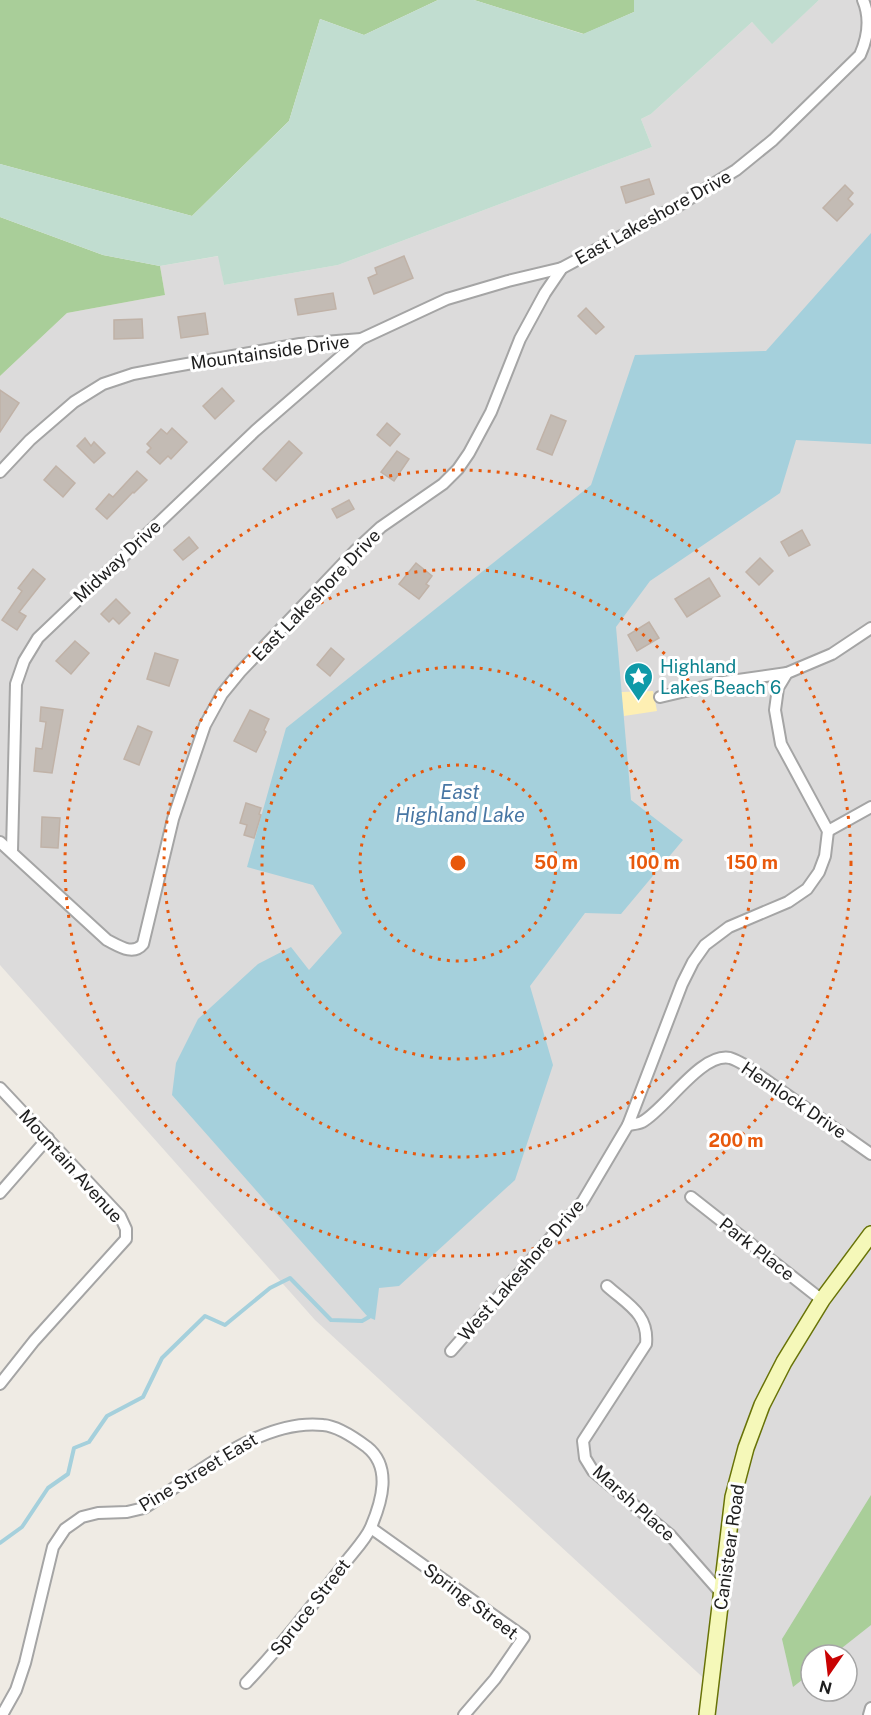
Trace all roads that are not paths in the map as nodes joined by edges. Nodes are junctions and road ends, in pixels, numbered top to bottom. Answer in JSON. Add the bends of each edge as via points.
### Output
{"nodes":[{"id":1,"x":863,"y":0,"type":"edge"},
{"id":2,"x":562,"y":268,"type":"junction"},
{"id":3,"x":362,"y":339,"type":"junction"},
{"id":4,"x":0,"y":472,"type":"edge"},
{"id":5,"x":871,"y":628,"type":"edge"},
{"id":6,"x":787,"y":673,"type":"junction"},
{"id":7,"x":660,"y":697,"type":"dead end"},
{"id":8,"x":871,"y":807,"type":"edge"},
{"id":9,"x":828,"y":831,"type":"junction"},
{"id":10,"x":0,"y":842,"type":"edge"},
{"id":11,"x":12,"y":852,"type":"junction"},
{"id":12,"x":0,"y":1088,"type":"edge"},
{"id":13,"x":628,"y":1125,"type":"junction"},
{"id":14,"x":48,"y":1138,"type":"junction"},
{"id":15,"x":871,"y":1154,"type":"edge"},
{"id":16,"x":0,"y":1193,"type":"edge"},
{"id":17,"x":691,"y":1197,"type":"dead end"},
{"id":18,"x":871,"y":1234,"type":"edge"},
{"id":19,"x":607,"y":1286,"type":"dead end"},
{"id":20,"x":822,"y":1300,"type":"junction"},
{"id":21,"x":451,"y":1351,"type":"dead end"},
{"id":22,"x":0,"y":1384,"type":"edge"},
{"id":23,"x":371,"y":1528,"type":"junction"},
{"id":24,"x":722,"y":1594,"type":"junction"},
{"id":25,"x":246,"y":1683,"type":"dead end"},
{"id":26,"x":871,"y":1708,"type":"edge"},
{"id":27,"x":2,"y":1715,"type":"edge"},
{"id":28,"x":464,"y":1715,"type":"edge"},
{"id":29,"x":707,"y":1715,"type":"edge"},
{"id":30,"x":869,"y":1715,"type":"edge"}],
"edges":[{"from":1,"to":2,"type":"street","name":"East Lakeshore Drive","via":[[869,23],[860,55],[773,140],[736,170],[685,201]]},
{"from":2,"to":3,"type":"street","name":"Mountainside Drive","via":[[447,299]]},
{"from":2,"to":11,"type":"street","name":"East Lakeshore Drive","via":[[520,339],[490,412],[458,469],[355,550],[222,694],[195,750],[139,949],[123,948],[107,940]]},
{"from":3,"to":4,"type":"street","name":"Mountainside Drive","via":[[300,345],[170,367],[103,384],[74,402]]},
{"from":3,"to":11,"type":"street","name":"Midway Drive","via":[[255,431],[38,638],[16,684]]},
{"from":5,"to":6,"type":"street","via":[[832,654]]},
{"from":6,"to":7,"type":"street"},
{"from":6,"to":9,"type":"street","via":[[778,688],[775,710],[779,737]]},
{"from":8,"to":9,"type":"street"},
{"from":9,"to":13,"type":"street","name":"West Lakeshore Drive","via":[[822,864],[807,889],[788,902],[729,927],[705,945],[693,962]]},
{"from":10,"to":11,"type":"street"},
{"from":12,"to":14,"type":"street","name":"Mountain Avenue"},
{"from":13,"to":15,"type":"street","name":"Hemlock Drive","via":[[641,1123],[654,1113],[703,1066],[729,1058]]},
{"from":13,"to":21,"type":"street","name":"West Lakeshore Drive","via":[[583,1201]]},
{"from":14,"to":16,"type":"street"},
{"from":14,"to":22,"type":"street","name":"Mountain Avenue","via":[[120,1216],[126,1239]]},
{"from":17,"to":20,"type":"street","name":"Park Place"},
{"from":18,"to":20,"type":"street","name":"Canistear Road"},
{"from":19,"to":24,"type":"street","name":"Marsh Place","via":[[642,1317],[646,1344],[583,1441],[585,1458],[593,1471],[670,1534]]},
{"from":20,"to":24,"type":"street","name":"Canistear Road","via":[[779,1370],[747,1448],[733,1497]]},
{"from":23,"to":25,"type":"street","name":"Spruce Street","via":[[280,1648]]},
{"from":23,"to":27,"type":"street","name":"Pine Street East","via":[[384,1474],[373,1452],[352,1436],[324,1425],[298,1425],[268,1432],[239,1446],[144,1508],[82,1517],[65,1529],[53,1547],[26,1663]]},
{"from":23,"to":28,"type":"street","name":"Spring Street","via":[[524,1637]]},
{"from":24,"to":29,"type":"street","name":"Canistear Road"},
{"from":26,"to":30,"type":"street"}]}
